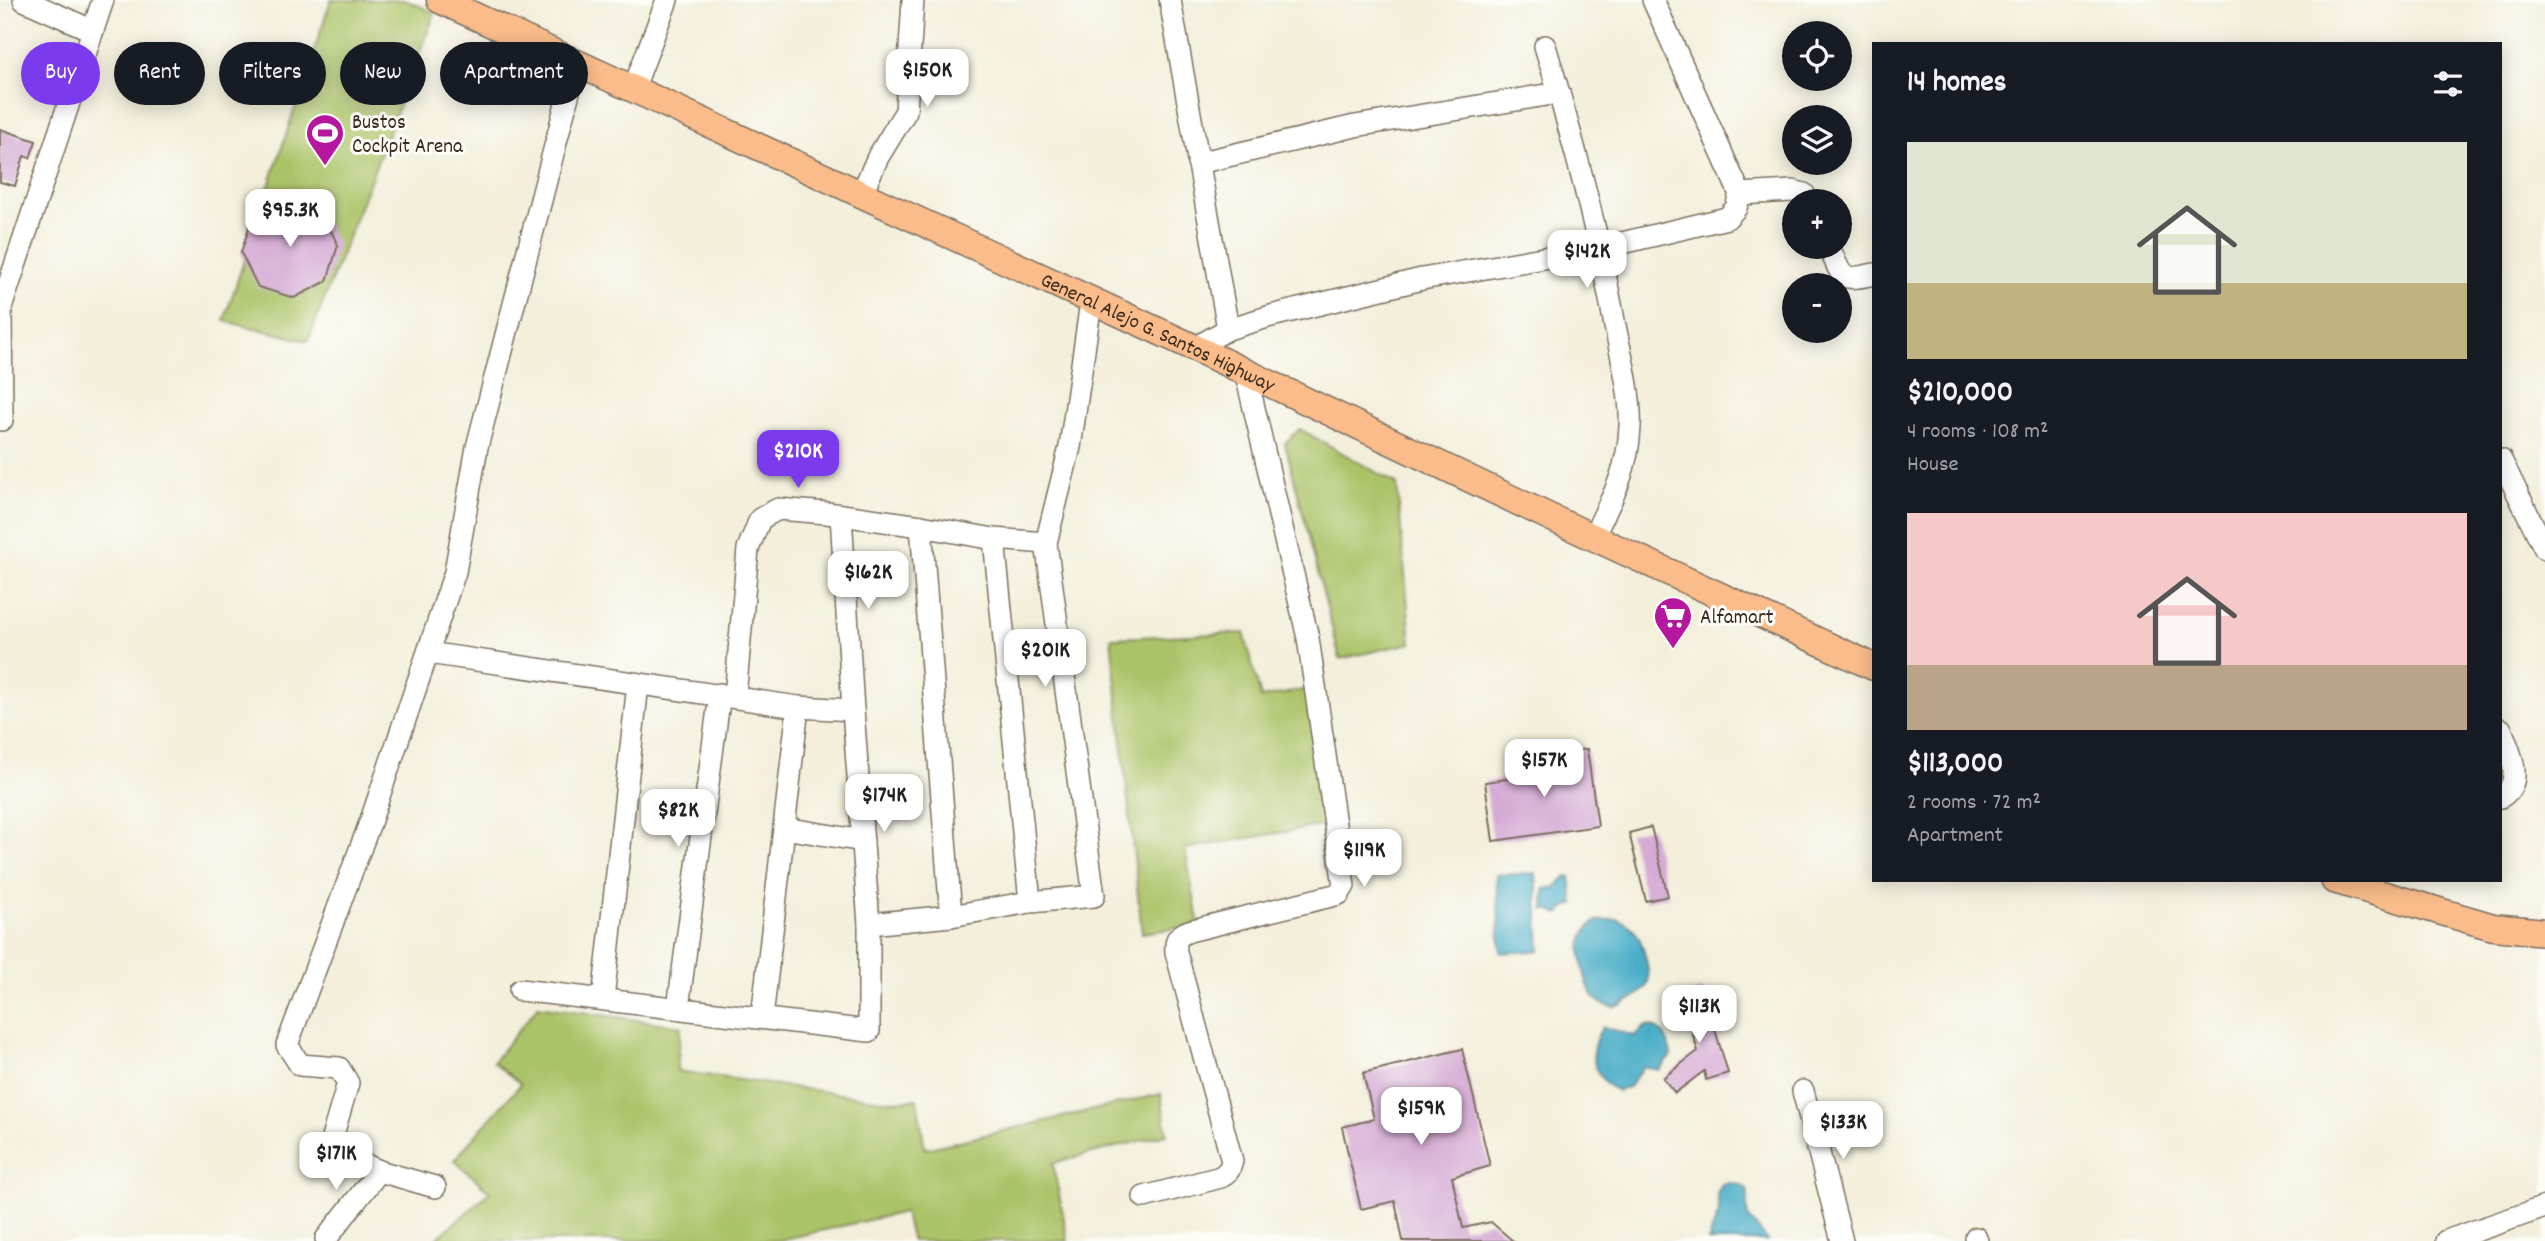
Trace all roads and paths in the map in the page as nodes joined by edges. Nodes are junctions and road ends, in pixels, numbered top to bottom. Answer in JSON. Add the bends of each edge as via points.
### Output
{"nodes":[{"id":1,"x":24,"y":0,"type":"edge"},
{"id":2,"x":103,"y":0,"type":"edge"},
{"id":3,"x":440,"y":0,"type":"edge"},
{"id":4,"x":667,"y":0,"type":"edge"},
{"id":5,"x":913,"y":0,"type":"edge"},
{"id":6,"x":1170,"y":0,"type":"edge"},
{"id":7,"x":1653,"y":0,"type":"edge"},
{"id":8,"x":91,"y":30,"type":"junction"},
{"id":9,"x":528,"y":42,"type":"edge"},
{"id":10,"x":1545,"y":46,"type":"dead end"},
{"id":11,"x":588,"y":70,"type":"edge"},
{"id":12,"x":633,"y":90,"type":"junction"},
{"id":13,"x":1559,"y":93,"type":"junction"},
{"id":14,"x":566,"y":105,"type":"edge"},
{"id":15,"x":1198,"y":163,"type":"junction"},
{"id":16,"x":1782,"y":192,"type":"edge"},
{"id":17,"x":1740,"y":194,"type":"junction"},
{"id":18,"x":861,"y":195,"type":"junction"},
{"id":19,"x":1601,"y":248,"type":"junction"},
{"id":20,"x":1835,"y":259,"type":"edge"},
{"id":21,"x":1872,"y":274,"type":"edge"},
{"id":22,"x":1091,"y":302,"type":"junction"},
{"id":23,"x":1228,"y":329,"type":"junction"},
{"id":24,"x":1195,"y":348,"type":"junction"},
{"id":25,"x":1246,"y":374,"type":"junction"},
{"id":26,"x":2,"y":419,"type":"dead end"},
{"id":27,"x":2502,"y":462,"type":"edge"},
{"id":28,"x":841,"y":515,"type":"junction"},
{"id":29,"x":921,"y":526,"type":"junction"},
{"id":30,"x":1593,"y":537,"type":"junction"},
{"id":31,"x":994,"y":539,"type":"junction"},
{"id":32,"x":1046,"y":544,"type":"junction"},
{"id":33,"x":2545,"y":549,"type":"edge"},
{"id":34,"x":428,"y":653,"type":"junction"},
{"id":35,"x":1872,"y":666,"type":"edge"},
{"id":36,"x":638,"y":684,"type":"junction"},
{"id":37,"x":727,"y":695,"type":"junction"},
{"id":38,"x":798,"y":707,"type":"junction"},
{"id":39,"x":853,"y":710,"type":"junction"},
{"id":40,"x":2502,"y":732,"type":"edge"},
{"id":41,"x":2502,"y":796,"type":"edge"},
{"id":42,"x":784,"y":828,"type":"junction"},
{"id":43,"x":863,"y":841,"type":"junction"},
{"id":44,"x":2341,"y":882,"type":"edge"},
{"id":45,"x":1030,"y":902,"type":"junction"},
{"id":46,"x":951,"y":916,"type":"junction"},
{"id":47,"x":869,"y":924,"type":"junction"},
{"id":48,"x":2545,"y":932,"type":"edge"},
{"id":49,"x":520,"y":990,"type":"dead end"},
{"id":50,"x":603,"y":999,"type":"junction"},
{"id":51,"x":678,"y":1008,"type":"junction"},
{"id":52,"x":762,"y":1018,"type":"junction"},
{"id":53,"x":1803,"y":1091,"type":"dead end"},
{"id":54,"x":380,"y":1171,"type":"junction"},
{"id":55,"x":435,"y":1186,"type":"dead end"},
{"id":56,"x":1144,"y":1197,"type":"dead end"},
{"id":57,"x":2545,"y":1207,"type":"edge"},
{"id":58,"x":2486,"y":1234,"type":"edge"},
{"id":59,"x":326,"y":1239,"type":"dead end"},
{"id":60,"x":1842,"y":1241,"type":"edge"},
{"id":61,"x":2446,"y":1241,"type":"edge"}],
"edges":[{"from":1,"to":8,"type":"street"},
{"from":2,"to":8,"type":"street"},
{"from":3,"to":9,"type":"main road","name":"General Alejo G. Santos Highway"},
{"from":4,"to":12,"type":"street"},
{"from":5,"to":18,"type":"street","via":[[906,111]]},
{"from":6,"to":15,"type":"street"},
{"from":7,"to":17,"type":"street"},
{"from":8,"to":26,"type":"street","via":[[1,308]]},
{"from":10,"to":13,"type":"street"},
{"from":11,"to":12,"type":"main road","name":"General Alejo G. Santos Highway"},
{"from":12,"to":18,"type":"main road","name":"General Alejo G. Santos Highway"},
{"from":13,"to":15,"type":"street","via":[[1354,126]]},
{"from":13,"to":19,"type":"street"},
{"from":14,"to":34,"type":"street","via":[[477,447],[455,572]]},
{"from":15,"to":23,"type":"street"},
{"from":16,"to":17,"type":"street"},
{"from":17,"to":19,"type":"street","via":[[1727,218]]},
{"from":18,"to":22,"type":"main road","name":"General Alejo G. Santos Highway"},
{"from":19,"to":23,"type":"street","via":[[1422,279]]},
{"from":19,"to":30,"type":"street","via":[[1630,425],[1622,478]]},
{"from":20,"to":21,"type":"street","via":[[1842,275],[1851,279]]},
{"from":22,"to":24,"type":"main road","name":"General Alejo G. Santos Highway"},
{"from":22,"to":32,"type":"street","via":[[1070,447]]},
{"from":23,"to":24,"type":"street"},
{"from":24,"to":25,"type":"main road","name":"General Alejo G. Santos Highway"},
{"from":25,"to":30,"type":"main road","name":"General Alejo G. Santos Highway"},
{"from":25,"to":56,"type":"street","via":[[1308,638],[1344,886],[1339,894],[1189,931],[1175,941],[1232,1161],[1221,1177]]},
{"from":27,"to":33,"type":"street"},
{"from":28,"to":29,"type":"street"},
{"from":28,"to":37,"type":"street","via":[[778,509],[760,519],[748,549]]},
{"from":28,"to":39,"type":"street"},
{"from":29,"to":31,"type":"street"},
{"from":29,"to":46,"type":"street"},
{"from":30,"to":35,"type":"main road","name":"General Alejo G. Santos Highway"},
{"from":31,"to":32,"type":"street"},
{"from":31,"to":45,"type":"street"},
{"from":32,"to":45,"type":"street","via":[[1094,896]]},
{"from":34,"to":36,"type":"street"},
{"from":34,"to":54,"type":"street","via":[[287,1045],[300,1065],[339,1068],[348,1083],[332,1138],[342,1154]]},
{"from":36,"to":37,"type":"street"},
{"from":36,"to":50,"type":"street"},
{"from":37,"to":38,"type":"street"},
{"from":37,"to":51,"type":"street"},
{"from":38,"to":39,"type":"street"},
{"from":38,"to":42,"type":"street"},
{"from":39,"to":43,"type":"street"},
{"from":40,"to":41,"type":"street","via":[[2515,774],[2509,792]]},
{"from":42,"to":43,"type":"street"},
{"from":42,"to":52,"type":"street"},
{"from":43,"to":47,"type":"street"},
{"from":44,"to":48,"type":"main road","via":[[2493,927]]},
{"from":45,"to":46,"type":"street"},
{"from":46,"to":47,"type":"street"},
{"from":47,"to":52,"type":"street","via":[[869,1031]]},
{"from":49,"to":50,"type":"street"},
{"from":50,"to":51,"type":"street"},
{"from":51,"to":52,"type":"street"},
{"from":53,"to":60,"type":"street"},
{"from":54,"to":55,"type":"street"},
{"from":54,"to":59,"type":"street"},
{"from":57,"to":58,"type":"street"},
{"from":58,"to":61,"type":"street"}]}
